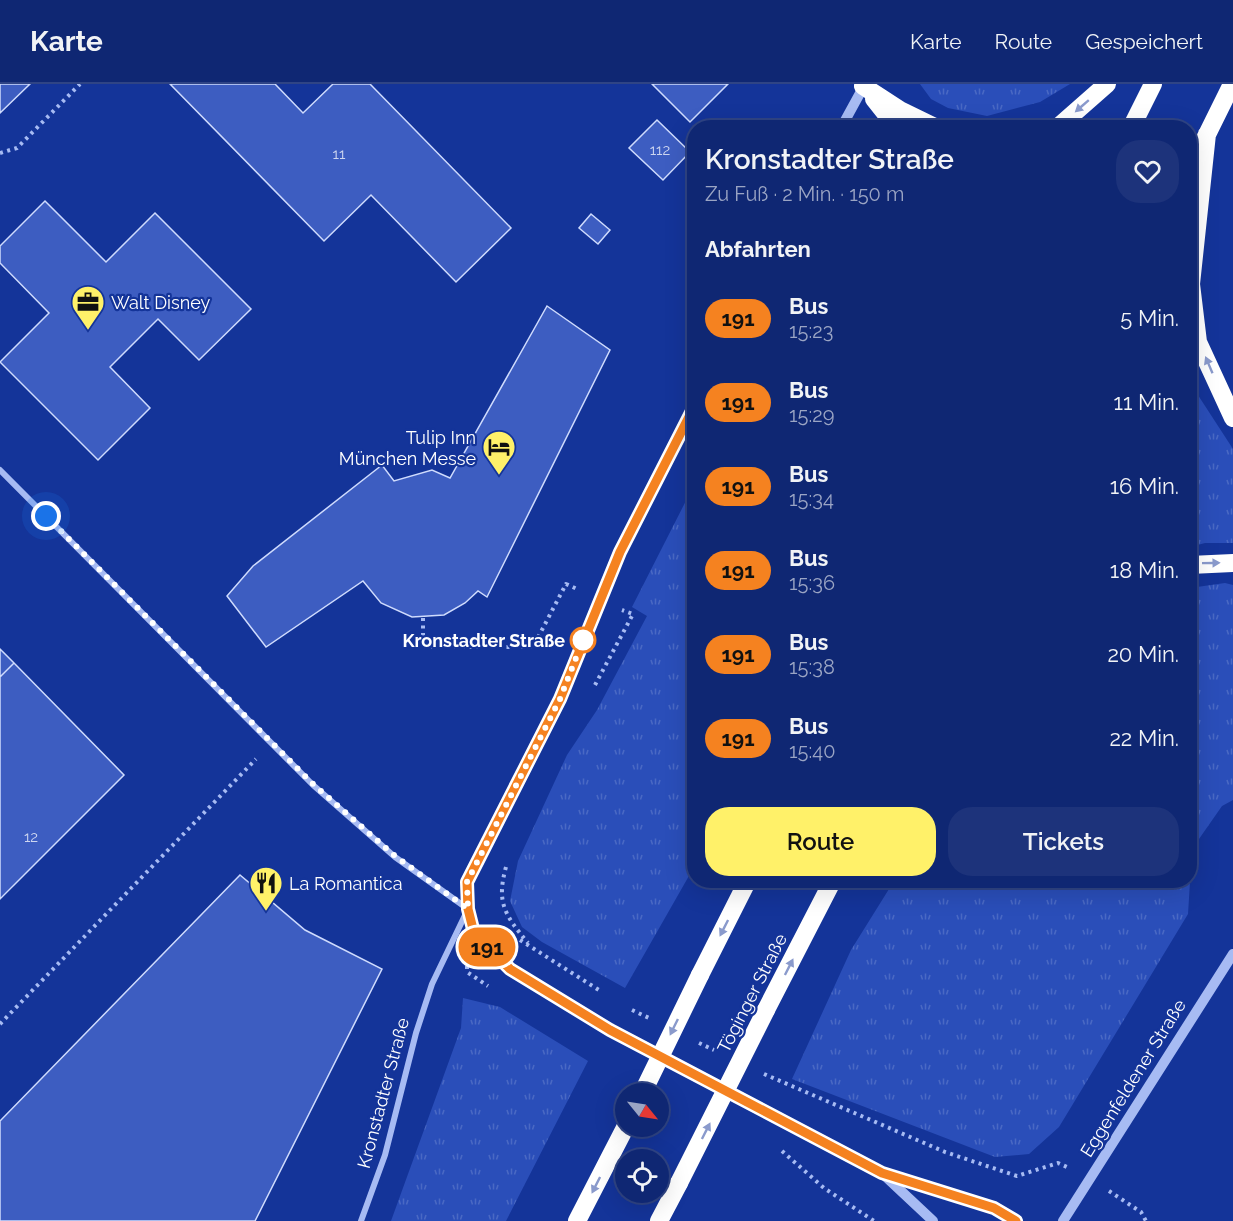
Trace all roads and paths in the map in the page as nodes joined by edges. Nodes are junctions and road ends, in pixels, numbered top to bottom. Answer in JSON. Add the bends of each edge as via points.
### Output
{"nodes":[{"id":1,"x":80,"y":84,"type":"edge"},
{"id":2,"x":1107,"y":84,"type":"edge"},
{"id":3,"x":1153,"y":84,"type":"edge"},
{"id":4,"x":1232,"y":84,"type":"edge"},
{"id":5,"x":863,"y":85,"type":"edge"},
{"id":6,"x":845,"y":120,"type":"edge"},
{"id":7,"x":891,"y":120,"type":"edge"},
{"id":8,"x":921,"y":120,"type":"edge"},
{"id":9,"x":1066,"y":120,"type":"edge"},
{"id":10,"x":1135,"y":120,"type":"edge"},
{"id":11,"x":1207,"y":134,"type":"junction"},
{"id":12,"x":0,"y":153,"type":"edge"},
{"id":13,"x":1197,"y":155,"type":"edge"},
{"id":14,"x":1197,"y":228,"type":"edge"},
{"id":15,"x":1197,"y":334,"type":"edge"},
{"id":16,"x":1233,"y":418,"type":"edge"},
{"id":17,"x":687,"y":421,"type":"edge"},
{"id":18,"x":0,"y":470,"type":"edge"},
{"id":19,"x":1233,"y":563,"type":"edge"},
{"id":20,"x":1197,"y":565,"type":"edge"},
{"id":21,"x":599,"y":599,"type":"junction"},
{"id":22,"x":423,"y":618,"type":"dead end"},
{"id":23,"x":592,"y":691,"type":"dead end"},
{"id":24,"x":271,"y":743,"type":"junction"},
{"id":25,"x":506,"y":865,"type":"dead end"},
{"id":26,"x":744,"y":888,"type":"edge"},
{"id":27,"x":829,"y":888,"type":"edge"},
{"id":28,"x":840,"y":888,"type":"edge"},
{"id":29,"x":468,"y":909,"type":"junction"},
{"id":30,"x":811,"y":925,"type":"junction"},
{"id":31,"x":512,"y":936,"type":"dead end"},
{"id":32,"x":530,"y":946,"type":"junction"},
{"id":33,"x":1233,"y":954,"type":"edge"},
{"id":34,"x":603,"y":993,"type":"dead end"},
{"id":35,"x":621,"y":1005,"type":"dead end"},
{"id":36,"x":652,"y":1020,"type":"dead end"},
{"id":37,"x":0,"y":1024,"type":"edge"},
{"id":38,"x":694,"y":1040,"type":"dead end"},
{"id":39,"x":724,"y":1055,"type":"dead end"},
{"id":40,"x":755,"y":1070,"type":"dead end"},
{"id":41,"x":647,"y":1083,"type":"edge"},
{"id":42,"x":621,"y":1137,"type":"edge"},
{"id":43,"x":775,"y":1146,"type":"dead end"},
{"id":44,"x":882,"y":1173,"type":"junction"},
{"id":45,"x":1017,"y":1176,"type":"dead end"},
{"id":46,"x":1141,"y":1212,"type":"dead end"},
{"id":47,"x":361,"y":1221,"type":"edge"},
{"id":48,"x":577,"y":1221,"type":"edge"},
{"id":49,"x":659,"y":1221,"type":"edge"},
{"id":50,"x":874,"y":1221,"type":"edge"},
{"id":51,"x":933,"y":1221,"type":"edge"},
{"id":52,"x":1016,"y":1221,"type":"edge"},
{"id":53,"x":1063,"y":1221,"type":"edge"},
{"id":54,"x":1146,"y":1221,"type":"edge"}],
"edges":[{"from":1,"to":12,"type":"path","via":[[17,148]]},
{"from":2,"to":9,"type":"highway","one_way":true},
{"from":3,"to":10,"type":"highway"},
{"from":4,"to":11,"type":"highway"},
{"from":5,"to":6,"type":"street"},
{"from":5,"to":7,"type":"highway"},
{"from":5,"to":8,"type":"highway"},
{"from":11,"to":13,"type":"highway"},
{"from":14,"to":11,"type":"highway","one_way":true},
{"from":16,"to":15,"type":"highway","one_way":true},
{"from":17,"to":21,"type":"street"},
{"from":18,"to":24,"type":"street"},
{"from":20,"to":19,"type":"highway","one_way":true},
{"from":21,"to":22,"type":"path","via":[[567,584],[533,646],[423,648]]},
{"from":21,"to":23,"type":"path","via":[[633,614]]},
{"from":21,"to":29,"type":"street","via":[[560,699],[467,882]]},
{"from":24,"to":29,"type":"street","via":[[395,856]]},
{"from":24,"to":37,"type":"path"},
{"from":25,"to":32,"type":"path","via":[[500,888],[502,906]]},
{"from":26,"to":41,"type":"highway","one_way":true,"bridge":true},
{"from":27,"to":30,"type":"highway","name":"Töginger Straße"},
{"from":28,"to":30,"type":"highway"},
{"from":29,"to":44,"type":"street","via":[[474,933],[510,969],[610,1030]]},
{"from":29,"to":47,"type":"street","name":"Kronstadter Straße","via":[[429,994],[385,1155]]},
{"from":49,"to":30,"type":"highway","name":"Töginger Straße","one_way":true,"bridge":true},
{"from":31,"to":32,"type":"path"},
{"from":32,"to":34,"type":"path"},
{"from":33,"to":53,"type":"street","name":"Eggenfeldener Straße"},
{"from":35,"to":36,"type":"path"},
{"from":38,"to":39,"type":"path"},
{"from":40,"to":45,"type":"path","via":[[945,1152]]},
{"from":42,"to":48,"type":"highway","one_way":true},
{"from":43,"to":50,"type":"path","via":[[824,1188]]},
{"from":44,"to":51,"type":"street"},
{"from":44,"to":52,"type":"street","via":[[994,1208]]},
{"from":46,"to":54,"type":"path"}]}
